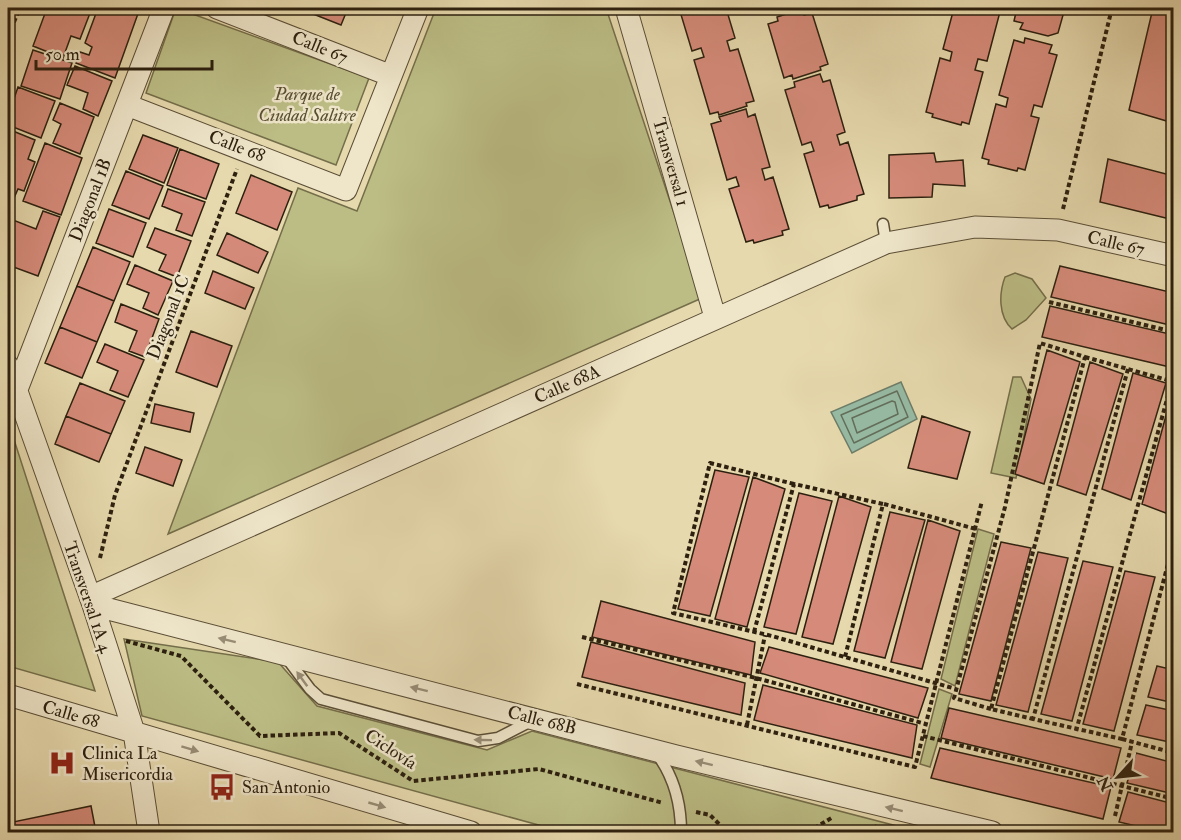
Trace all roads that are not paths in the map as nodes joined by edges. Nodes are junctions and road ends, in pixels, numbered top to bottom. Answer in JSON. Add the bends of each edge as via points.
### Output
{"nodes":[{"id":1,"x":164,"y":8,"type":"edge"},
{"id":2,"x":217,"y":8,"type":"edge"},
{"id":3,"x":418,"y":8,"type":"edge"},
{"id":4,"x":626,"y":8,"type":"edge"},
{"id":5,"x":389,"y":75,"type":"junction"},
{"id":6,"x":127,"y":105,"type":"junction"},
{"id":7,"x":1058,"y":230,"type":"joint"},
{"id":8,"x":1173,"y":256,"type":"edge"},
{"id":9,"x":716,"y":317,"type":"junction"},
{"id":10,"x":8,"y":366,"type":"edge"},
{"id":11,"x":16,"y":392,"type":"junction"},
{"id":12,"x":91,"y":601,"type":"junction"},
{"id":13,"x":284,"y":654,"type":"junction"},
{"id":14,"x":8,"y":695,"type":"edge"},
{"id":15,"x":536,"y":719,"type":"junction"},
{"id":16,"x":134,"y":732,"type":"junction"},
{"id":17,"x":653,"y":750,"type":"junction"},
{"id":18,"x":149,"y":832,"type":"edge"},
{"id":19,"x":471,"y":832,"type":"edge"},
{"id":20,"x":681,"y":832,"type":"edge"},
{"id":21,"x":992,"y":832,"type":"edge"}],
"edges":[{"from":1,"to":6,"type":"street","name":"Diagonal 1B"},
{"from":2,"to":5,"type":"street","name":"Calle 67"},
{"from":3,"to":5,"type":"street"},
{"from":4,"to":9,"type":"street","name":"Transversal 1"},
{"from":5,"to":6,"type":"street","name":"Calle 68","via":[[346,190]]},
{"from":6,"to":11,"type":"street","name":"Diagonal 1B"},
{"from":7,"to":8,"type":"street","name":"Calle 67"},
{"from":7,"to":9,"type":"street","name":"Calle 68A","via":[[975,227],[884,234]]},
{"from":9,"to":12,"type":"street","name":"Calle 68A"},
{"from":10,"to":11,"type":"street","name":"Transversal 1A 4"},
{"from":11,"to":12,"type":"street","name":"Transversal 1A 4"},
{"from":13,"to":12,"type":"street","name":"Calle 68B","one_way":true},
{"from":12,"to":16,"type":"street","name":"Transversal 1A 4"},
{"from":15,"to":13,"type":"street","name":"Calle 68B","one_way":true},
{"from":15,"to":13,"type":"lane","one_way":true,"via":[[498,738],[478,741],[321,699]]},
{"from":14,"to":16,"type":"street","name":"Calle 68"},
{"from":15,"to":17,"type":"street","name":"Calle 68B"},
{"from":16,"to":18,"type":"street","name":"Transversal 1A 4"},
{"from":16,"to":19,"type":"street","one_way":true},
{"from":17,"to":20,"type":"lane","via":[[671,775]]},
{"from":21,"to":17,"type":"street","name":"Calle 68B","one_way":true}]}
